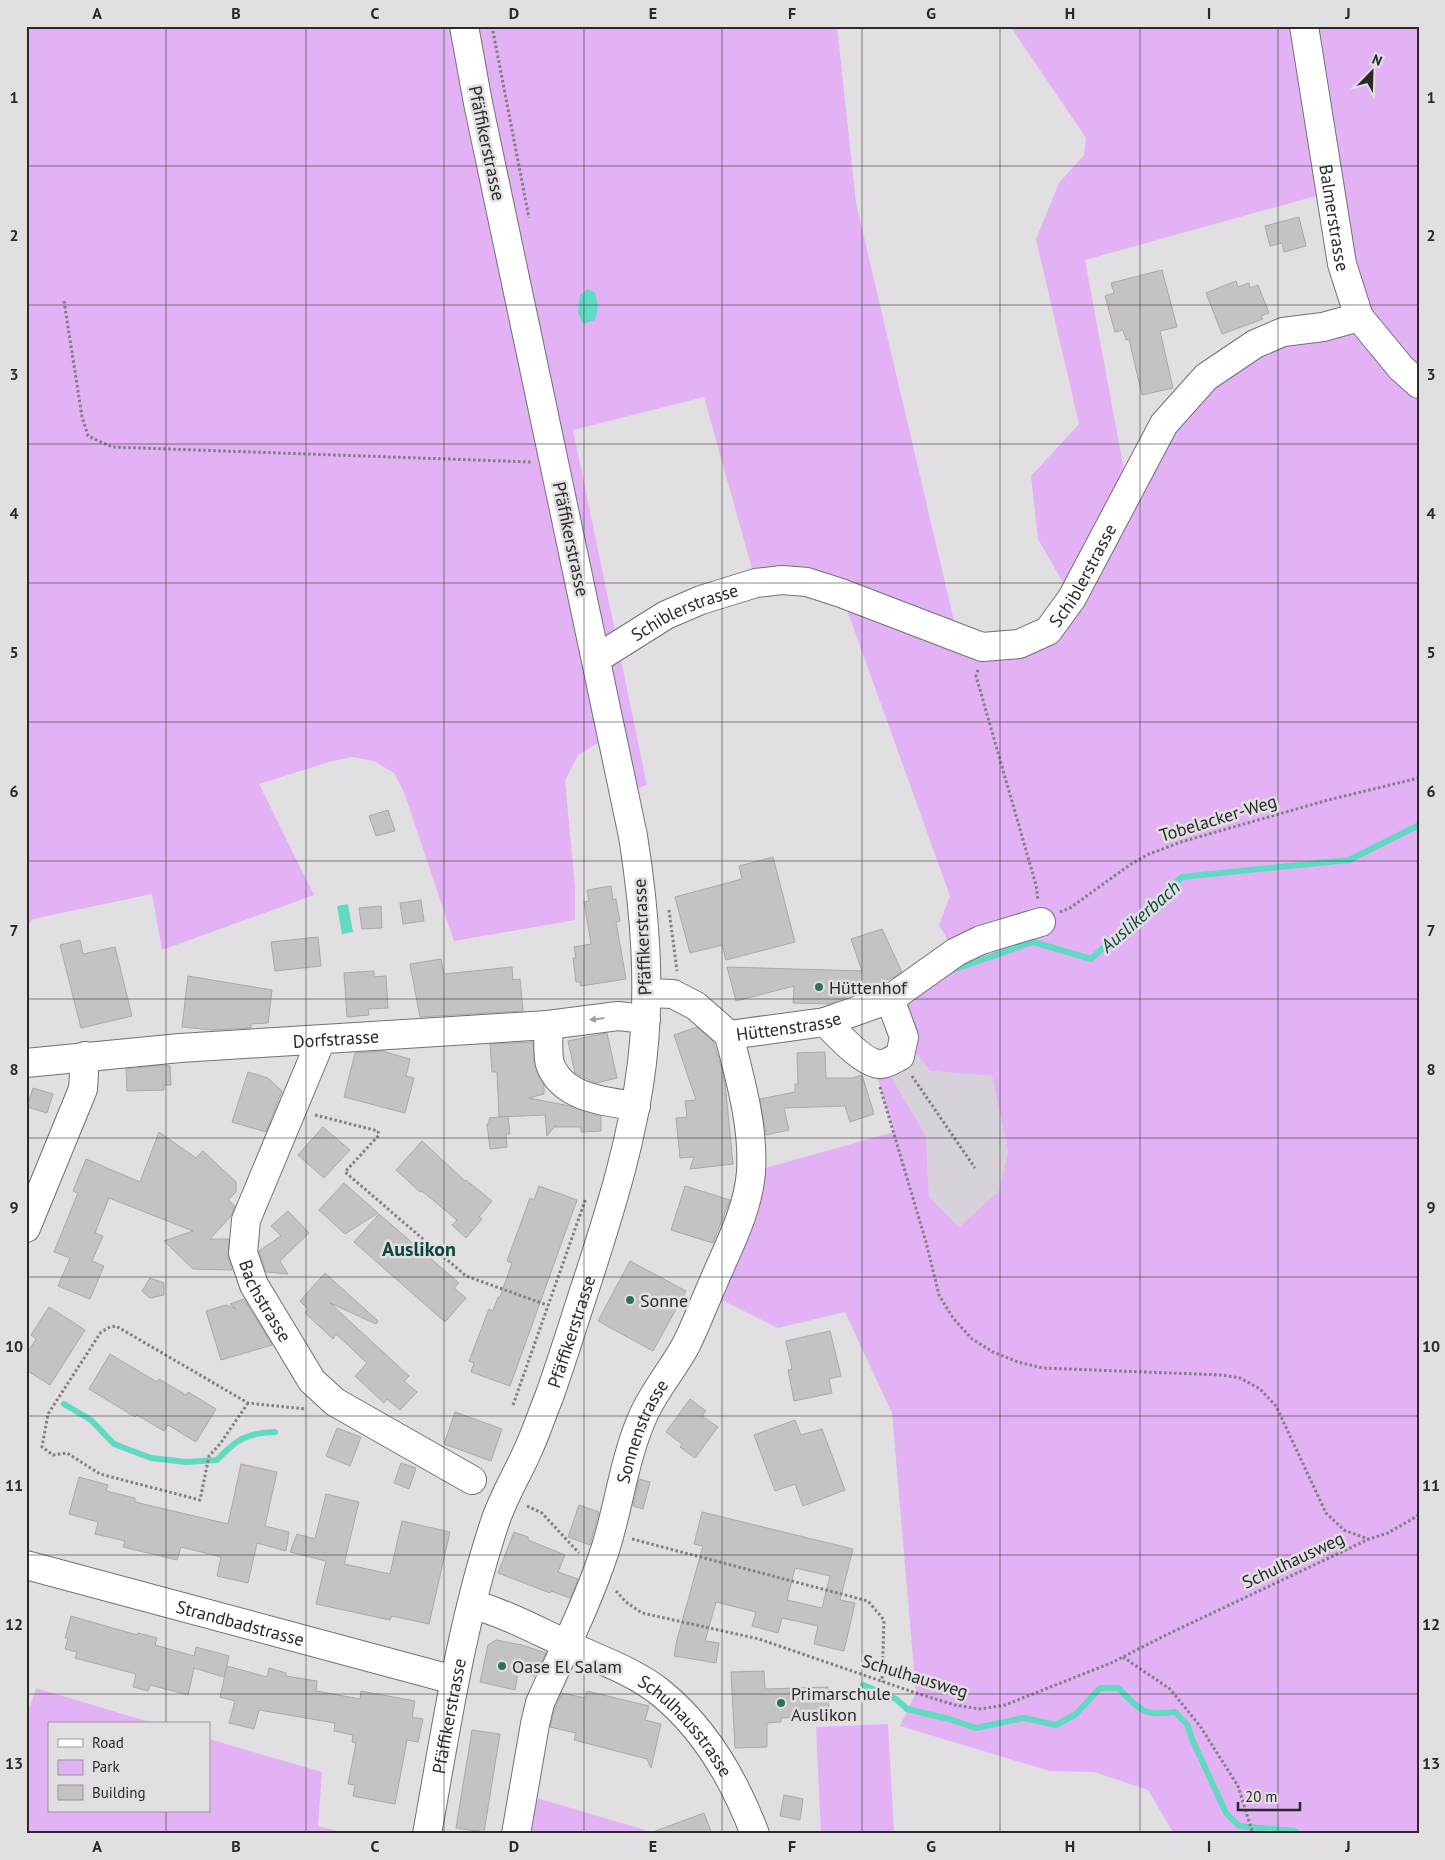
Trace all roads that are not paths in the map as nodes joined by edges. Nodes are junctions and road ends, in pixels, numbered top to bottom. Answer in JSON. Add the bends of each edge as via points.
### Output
{"nodes":[{"id":1,"x":464,"y":26,"type":"edge"},
{"id":2,"x":1304,"y":26,"type":"edge"},
{"id":3,"x":1359,"y":317,"type":"junction"},
{"id":4,"x":1419,"y":384,"type":"edge"},
{"id":5,"x":596,"y":659,"type":"junction"},
{"id":6,"x":1041,"y":922,"type":"road end"},
{"id":7,"x":890,"y":999,"type":"junction"},
{"id":8,"x":646,"y":1006,"type":"junction"},
{"id":9,"x":825,"y":1022,"type":"junction"},
{"id":10,"x":548,"y":1025,"type":"junction"},
{"id":11,"x":728,"y":1035,"type":"junction"},
{"id":12,"x":321,"y":1040,"type":"junction"},
{"id":13,"x":85,"y":1056,"type":"junction"},
{"id":14,"x":26,"y":1062,"type":"edge"},
{"id":15,"x":636,"y":1106,"type":"junction"},
{"id":16,"x":26,"y":1228,"type":"edge"},
{"id":17,"x":472,"y":1480,"type":"dead end"},
{"id":18,"x":26,"y":1565,"type":"edge"},
{"id":19,"x":472,"y":1604,"type":"junction"},
{"id":20,"x":566,"y":1644,"type":"junction"},
{"id":21,"x":454,"y":1680,"type":"junction"},
{"id":22,"x":427,"y":1834,"type":"edge"},
{"id":23,"x":516,"y":1834,"type":"edge"},
{"id":24,"x":755,"y":1834,"type":"edge"}],
"edges":[{"from":1,"to":5,"type":"street","name":"Pfäffikerstrasse"},
{"from":2,"to":3,"type":"street","name":"Balmerstrasse","via":[[1342,264]]},
{"from":3,"to":4,"type":"street","name":"Balmerstrasse","via":[[1401,368]]},
{"from":3,"to":5,"type":"street","name":"Schiblerstrasse","via":[[1323,327],[1283,332],[1255,344],[1206,377],[1164,424],[1072,598],[1048,631],[1019,644],[982,647],[841,593],[807,582],[782,580],[747,586],[701,600],[666,615]]},
{"from":5,"to":8,"type":"street","name":"Pfäffikerstrasse","via":[[640,880],[645,932]]},
{"from":6,"to":7,"type":"street","name":"Hüttenstrasse","via":[[982,940],[956,952]]},
{"from":7,"to":9,"type":"street","name":"Hüttenstrasse"},
{"from":7,"to":9,"type":"street","via":[[904,1037],[900,1056],[884,1064],[873,1064]]},
{"from":8,"to":10,"type":"street","name":"Dorfstrasse","one_way":true,"via":[[618,1016]]},
{"from":8,"to":11,"type":"street","name":"Hüttenstrasse","via":[[673,994],[696,1006]]},
{"from":8,"to":15,"type":"street","name":"Pfäffikerstrasse"},
{"from":9,"to":11,"type":"street","name":"Hüttenstrasse"},
{"from":10,"to":12,"type":"street","name":"Dorfstrasse"},
{"from":10,"to":15,"type":"street","via":[[550,1063],[559,1079],[596,1101]]},
{"from":11,"to":20,"type":"street","name":"Sonnenstrasse","via":[[743,1092],[750,1142],[751,1172],[747,1198],[688,1341],[644,1416],[623,1477],[598,1569]]},
{"from":12,"to":13,"type":"street","name":"Dorfstrasse"},
{"from":12,"to":17,"type":"street","name":"Bachstrasse","via":[[246,1220],[243,1252],[254,1285],[312,1381],[335,1402]]},
{"from":13,"to":14,"type":"street","name":"Dorfstrasse"},
{"from":13,"to":16,"type":"street","via":[[84,1089]]},
{"from":15,"to":19,"type":"street","name":"Pfäffikerstrasse","via":[[624,1164],[563,1354],[528,1449],[494,1525]]},
{"from":18,"to":21,"type":"street","name":"Strandbadstrasse"},
{"from":19,"to":20,"type":"street","name":"Schulhausstrasse","via":[[498,1612]]},
{"from":19,"to":21,"type":"street","name":"Pfäffikerstrasse"},
{"from":20,"to":23,"type":"street","name":"Sonnenstrasse","via":[[538,1710]]},
{"from":20,"to":24,"type":"street","name":"Schulhausstrasse","via":[[643,1682],[684,1716],[729,1776]]},
{"from":21,"to":22,"type":"street","name":"Pfäffikerstrasse"}]}
